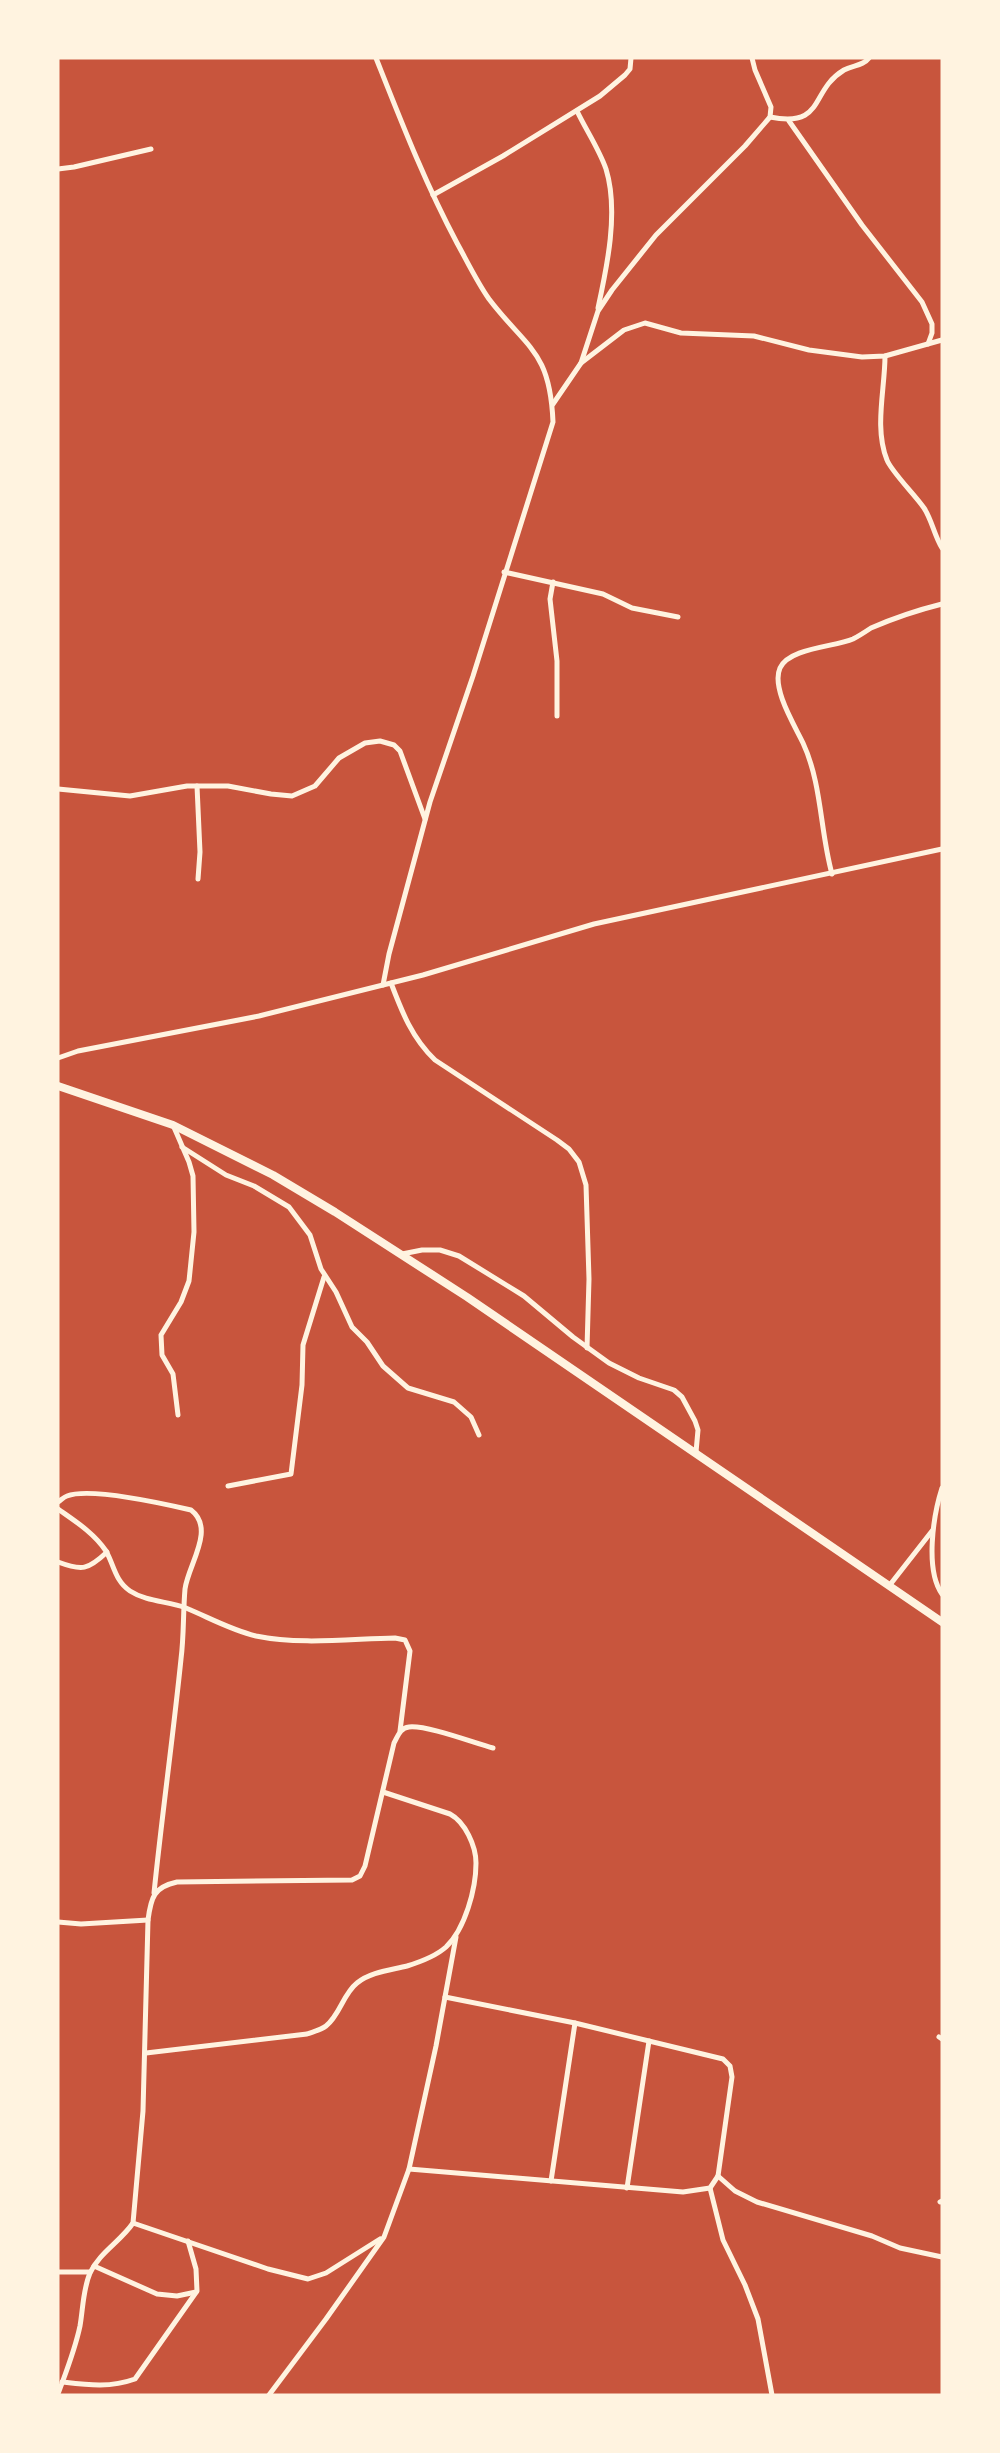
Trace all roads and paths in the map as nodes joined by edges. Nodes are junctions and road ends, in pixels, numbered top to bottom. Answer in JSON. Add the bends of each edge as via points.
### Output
{"nodes":[{"id":1,"x":376,"y":58,"type":"edge"},
{"id":2,"x":631,"y":58,"type":"edge"},
{"id":3,"x":752,"y":58,"type":"edge"},
{"id":4,"x":870,"y":58,"type":"edge"},
{"id":5,"x":577,"y":111,"type":"junction"},
{"id":6,"x":770,"y":117,"type":"junction"},
{"id":7,"x":789,"y":121,"type":"junction"},
{"id":8,"x":150,"y":149,"type":"dead end"},
{"id":9,"x":58,"y":169,"type":"edge"},
{"id":10,"x":433,"y":195,"type":"junction"},
{"id":11,"x":598,"y":311,"type":"junction"},
{"id":12,"x":942,"y":340,"type":"edge"},
{"id":13,"x":928,"y":344,"type":"junction"},
{"id":14,"x":885,"y":356,"type":"junction"},
{"id":15,"x":582,"y":363,"type":"junction"},
{"id":16,"x":553,"y":404,"type":"junction"},
{"id":17,"x":942,"y":548,"type":"edge"},
{"id":18,"x":504,"y":572,"type":"junction"},
{"id":19,"x":553,"y":582,"type":"junction"},
{"id":20,"x":942,"y":604,"type":"edge"},
{"id":21,"x":678,"y":617,"type":"dead end"},
{"id":22,"x":557,"y":716,"type":"dead end"},
{"id":23,"x":197,"y":786,"type":"junction"},
{"id":24,"x":58,"y":789,"type":"edge"},
{"id":25,"x":425,"y":820,"type":"junction"},
{"id":26,"x":942,"y":849,"type":"edge"},
{"id":27,"x":832,"y":874,"type":"junction"},
{"id":28,"x":198,"y":880,"type":"dead end"},
{"id":29,"x":391,"y":983,"type":"junction"},
{"id":30,"x":383,"y":985,"type":"junction"},
{"id":31,"x":58,"y":1058,"type":"edge"},
{"id":32,"x":58,"y":1086,"type":"edge"},
{"id":33,"x":173,"y":1125,"type":"junction"},
{"id":34,"x":182,"y":1147,"type":"junction"},
{"id":35,"x":402,"y":1254,"type":"junction"},
{"id":36,"x":324,"y":1277,"type":"junction"},
{"id":37,"x":587,"y":1348,"type":"junction"},
{"id":38,"x":178,"y":1415,"type":"dead end"},
{"id":39,"x":479,"y":1435,"type":"dead end"},
{"id":40,"x":696,"y":1452,"type":"junction"},
{"id":41,"x":228,"y":1486,"type":"dead end"},
{"id":42,"x":942,"y":1488,"type":"edge"},
{"id":43,"x":58,"y":1502,"type":"edge"},
{"id":44,"x":58,"y":1509,"type":"edge"},
{"id":45,"x":934,"y":1529,"type":"junction"},
{"id":46,"x":107,"y":1552,"type":"junction"},
{"id":47,"x":58,"y":1562,"type":"edge"},
{"id":48,"x":889,"y":1586,"type":"junction"},
{"id":49,"x":942,"y":1594,"type":"edge"},
{"id":50,"x":184,"y":1607,"type":"junction"},
{"id":51,"x":942,"y":1622,"type":"edge"},
{"id":52,"x":400,"y":1731,"type":"junction"},
{"id":53,"x":493,"y":1748,"type":"dead end"},
{"id":54,"x":383,"y":1792,"type":"junction"},
{"id":55,"x":154,"y":1893,"type":"junction"},
{"id":56,"x":148,"y":1920,"type":"junction"},
{"id":57,"x":58,"y":1922,"type":"edge"},
{"id":58,"x":456,"y":1934,"type":"junction"},
{"id":59,"x":445,"y":1997,"type":"junction"},
{"id":60,"x":575,"y":2023,"type":"junction"},
{"id":61,"x":649,"y":2041,"type":"junction"},
{"id":62,"x":146,"y":2053,"type":"junction"},
{"id":63,"x":409,"y":2169,"type":"junction"},
{"id":64,"x":718,"y":2176,"type":"junction"},
{"id":65,"x":551,"y":2181,"type":"junction"},
{"id":66,"x":627,"y":2188,"type":"junction"},
{"id":67,"x":710,"y":2188,"type":"junction"},
{"id":68,"x":133,"y":2223,"type":"junction"},
{"id":69,"x":384,"y":2237,"type":"junction"},
{"id":70,"x":188,"y":2241,"type":"junction"},
{"id":71,"x":942,"y":2257,"type":"edge"},
{"id":72,"x":92,"y":2269,"type":"junction"},
{"id":73,"x":58,"y":2272,"type":"edge"},
{"id":74,"x":198,"y":2291,"type":"junction"},
{"id":75,"x":62,"y":2382,"type":"junction"},
{"id":76,"x":58,"y":2395,"type":"edge"},
{"id":77,"x":269,"y":2395,"type":"edge"},
{"id":78,"x":772,"y":2395,"type":"edge"}],
"edges":[{"from":1,"to":10,"type":"street"},
{"from":2,"to":5,"type":"street","via":[[625,75]]},
{"from":3,"to":6,"type":"street","via":[[771,107]]},
{"from":4,"to":7,"type":"street","via":[[844,70],[808,114]]},
{"from":5,"to":10,"type":"street"},
{"from":5,"to":11,"type":"street","via":[[609,181],[610,256]]},
{"from":6,"to":7,"type":"street"},
{"from":6,"to":11,"type":"street","via":[[656,234]]},
{"from":7,"to":13,"type":"street","via":[[922,302],[932,324]]},
{"from":8,"to":9,"type":"street"},
{"from":10,"to":16,"type":"street","via":[[489,298],[534,349],[545,369]]},
{"from":11,"to":15,"type":"street"},
{"from":12,"to":13,"type":"street"},
{"from":13,"to":14,"type":"street"},
{"from":14,"to":15,"type":"street","via":[[809,350],[754,336],[681,333],[645,323],[624,331]]},
{"from":14,"to":17,"type":"street","via":[[881,417],[886,457],[927,512]]},
{"from":15,"to":16,"type":"street"},
{"from":16,"to":18,"type":"street","via":[[547,444]]},
{"from":18,"to":19,"type":"street"},
{"from":18,"to":25,"type":"street"},
{"from":19,"to":21,"type":"street","via":[[603,594],[632,608]]},
{"from":19,"to":22,"type":"street","via":[[550,599]]},
{"from":20,"to":27,"type":"street","via":[[799,654],[779,670],[785,706],[816,785]]},
{"from":23,"to":24,"type":"street","via":[[131,796]]},
{"from":23,"to":25,"type":"street","via":[[299,795],[315,786],[347,751],[380,741],[400,751]]},
{"from":23,"to":28,"type":"street"},
{"from":25,"to":30,"type":"street"},
{"from":26,"to":27,"type":"street"},
{"from":27,"to":29,"type":"street","via":[[594,924]]},
{"from":29,"to":30,"type":"street"},
{"from":29,"to":37,"type":"street","via":[[422,1048],[557,1140],[579,1163],[586,1185]]},
{"from":30,"to":31,"type":"street"},
{"from":32,"to":33,"type":"main road"},
{"from":33,"to":34,"type":"street"},
{"from":33,"to":35,"type":"main road","via":[[272,1175]]},
{"from":34,"to":36,"type":"street","via":[[289,1207],[310,1235]]},
{"from":34,"to":38,"type":"street","via":[[192,1176],[192,1269],[181,1302],[163,1329],[161,1345],[172,1370]]},
{"from":35,"to":37,"type":"street","via":[[440,1250],[459,1256],[524,1296]]},
{"from":35,"to":40,"type":"main road"},
{"from":36,"to":39,"type":"street","via":[[340,1298],[352,1327],[383,1366],[408,1388],[454,1402],[471,1417]]},
{"from":36,"to":41,"type":"street","via":[[303,1345],[291,1474]]},
{"from":37,"to":40,"type":"street","via":[[682,1397],[698,1430]]},
{"from":40,"to":48,"type":"main road"},
{"from":42,"to":45,"type":"street"},
{"from":43,"to":50,"type":"street","via":[[68,1495],[100,1494],[196,1514],[201,1538],[188,1576]]},
{"from":44,"to":46,"type":"street","via":[[93,1535]]},
{"from":45,"to":48,"type":"street"},
{"from":45,"to":49,"type":"street","via":[[936,1586]]},
{"from":46,"to":47,"type":"street","via":[[82,1568]]},
{"from":46,"to":50,"type":"street","via":[[119,1581],[129,1591]]},
{"from":48,"to":51,"type":"main road"},
{"from":50,"to":52,"type":"street","via":[[257,1636],[405,1640],[410,1651]]},
{"from":50,"to":55,"type":"street"},
{"from":52,"to":53,"type":"street","via":[[425,1729]]},
{"from":52,"to":54,"type":"street"},
{"from":54,"to":55,"type":"street","via":[[365,1866],[352,1880],[177,1882]]},
{"from":54,"to":58,"type":"street","via":[[450,1814],[467,1832],[476,1860],[464,1918]]},
{"from":55,"to":56,"type":"street"},
{"from":56,"to":57,"type":"street"},
{"from":56,"to":62,"type":"street"},
{"from":58,"to":59,"type":"street"},
{"from":58,"to":62,"type":"street","via":[[430,1957],[357,1983],[326,2026],[307,2034]]},
{"from":59,"to":60,"type":"street"},
{"from":59,"to":63,"type":"street"},
{"from":60,"to":61,"type":"street"},
{"from":60,"to":65,"type":"street"},
{"from":61,"to":64,"type":"street","via":[[723,2059],[730,2066],[729,2114]]},
{"from":61,"to":66,"type":"street"},
{"from":62,"to":68,"type":"street"},
{"from":63,"to":65,"type":"street"},
{"from":63,"to":69,"type":"street"},
{"from":64,"to":67,"type":"street"},
{"from":64,"to":71,"type":"street","via":[[735,2192],[757,2202]]},
{"from":65,"to":66,"type":"street"},
{"from":66,"to":67,"type":"street","via":[[683,2192]]},
{"from":67,"to":78,"type":"street","via":[[723,2240],[758,2319]]},
{"from":68,"to":70,"type":"street"},
{"from":68,"to":72,"type":"street"},
{"from":69,"to":70,"type":"street","via":[[326,2273],[308,2278]]},
{"from":69,"to":77,"type":"street"},
{"from":70,"to":74,"type":"street"},
{"from":72,"to":73,"type":"street"},
{"from":72,"to":74,"type":"street","via":[[158,2294]]},
{"from":72,"to":75,"type":"street"},
{"from":74,"to":75,"type":"street","via":[[135,2379],[99,2386]]},
{"from":75,"to":76,"type":"street"}]}
